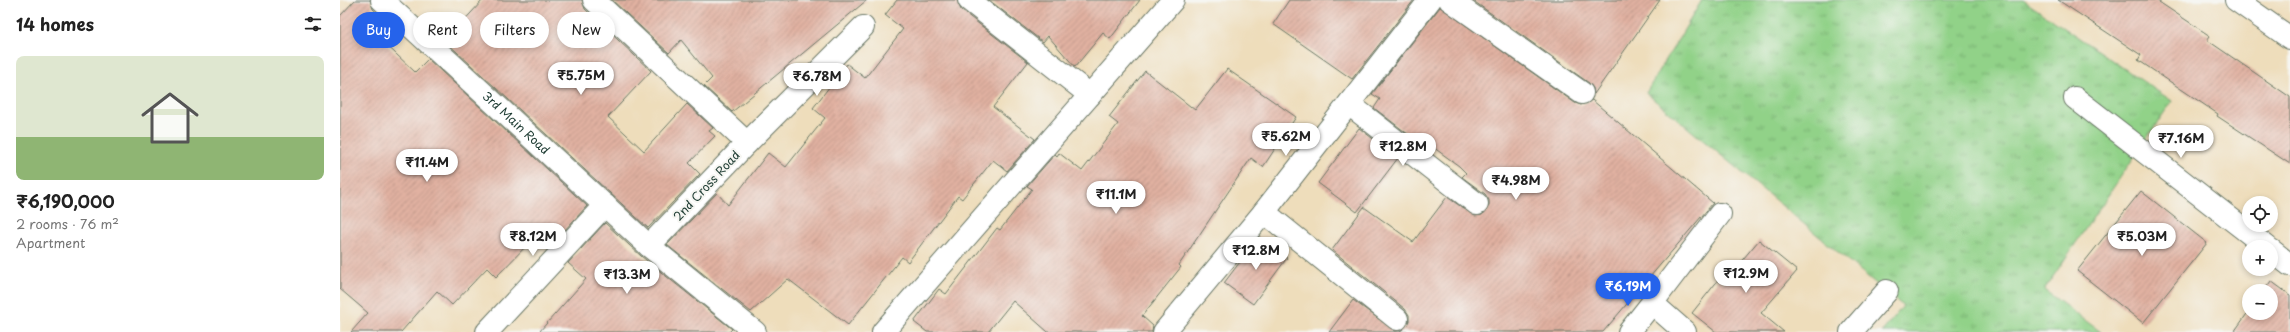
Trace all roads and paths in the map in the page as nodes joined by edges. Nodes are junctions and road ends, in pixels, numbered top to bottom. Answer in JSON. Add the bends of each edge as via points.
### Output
{"nodes":[{"id":1,"x":382,"y":0,"type":"edge"},
{"id":2,"x":594,"y":0,"type":"edge"},
{"id":3,"x":969,"y":0,"type":"edge"},
{"id":4,"x":1173,"y":0,"type":"edge"},
{"id":5,"x":1430,"y":0,"type":"edge"},
{"id":6,"x":1450,"y":0,"type":"edge"},
{"id":7,"x":2236,"y":0,"type":"edge"},
{"id":8,"x":863,"y":27,"type":"dead end"},
{"id":9,"x":2290,"y":38,"type":"edge"},
{"id":10,"x":1582,"y":93,"type":"dead end"},
{"id":11,"x":1090,"y":95,"type":"junction"},
{"id":12,"x":2075,"y":98,"type":"dead end"},
{"id":13,"x":1349,"y":104,"type":"junction"},
{"id":14,"x":747,"y":143,"type":"junction"},
{"id":15,"x":1477,"y":204,"type":"dead end"},
{"id":16,"x":605,"y":205,"type":"junction"},
{"id":17,"x":1264,"y":212,"type":"junction"},
{"id":18,"x":1720,"y":214,"type":"dead end"},
{"id":19,"x":2258,"y":240,"type":"edge"},
{"id":20,"x":649,"y":246,"type":"junction"},
{"id":21,"x":2278,"y":256,"type":"edge"},
{"id":22,"x":2290,"y":265,"type":"edge"},
{"id":23,"x":1887,"y":291,"type":"dead end"},
{"id":24,"x":1652,"y":303,"type":"junction"},
{"id":25,"x":1397,"y":319,"type":"dead end"},
{"id":26,"x":487,"y":332,"type":"edge"},
{"id":27,"x":755,"y":332,"type":"edge"},
{"id":28,"x":883,"y":332,"type":"edge"},
{"id":29,"x":1164,"y":332,"type":"edge"},
{"id":30,"x":1629,"y":332,"type":"edge"},
{"id":31,"x":1685,"y":332,"type":"edge"},
{"id":32,"x":1851,"y":332,"type":"edge"}],
"edges":[{"from":1,"to":16,"type":"street","name":"3rd Main Road"},
{"from":2,"to":14,"type":"street","name":"2nd Cross Road"},
{"from":3,"to":11,"type":"street"},
{"from":4,"to":11,"type":"street"},
{"from":5,"to":13,"type":"street"},
{"from":6,"to":10,"type":"street"},
{"from":7,"to":9,"type":"street"},
{"from":8,"to":14,"type":"street"},
{"from":11,"to":28,"type":"street"},
{"from":12,"to":19,"type":"street"},
{"from":13,"to":15,"type":"street"},
{"from":13,"to":17,"type":"street"},
{"from":14,"to":20,"type":"street","name":"2nd Cross Road"},
{"from":16,"to":20,"type":"street","name":"3rd Main Road"},
{"from":16,"to":26,"type":"street"},
{"from":17,"to":25,"type":"street"},
{"from":17,"to":29,"type":"street"},
{"from":18,"to":24,"type":"street"},
{"from":20,"to":27,"type":"street"},
{"from":21,"to":22,"type":"street"},
{"from":23,"to":32,"type":"street"},
{"from":24,"to":30,"type":"street"},
{"from":24,"to":31,"type":"street"}]}
